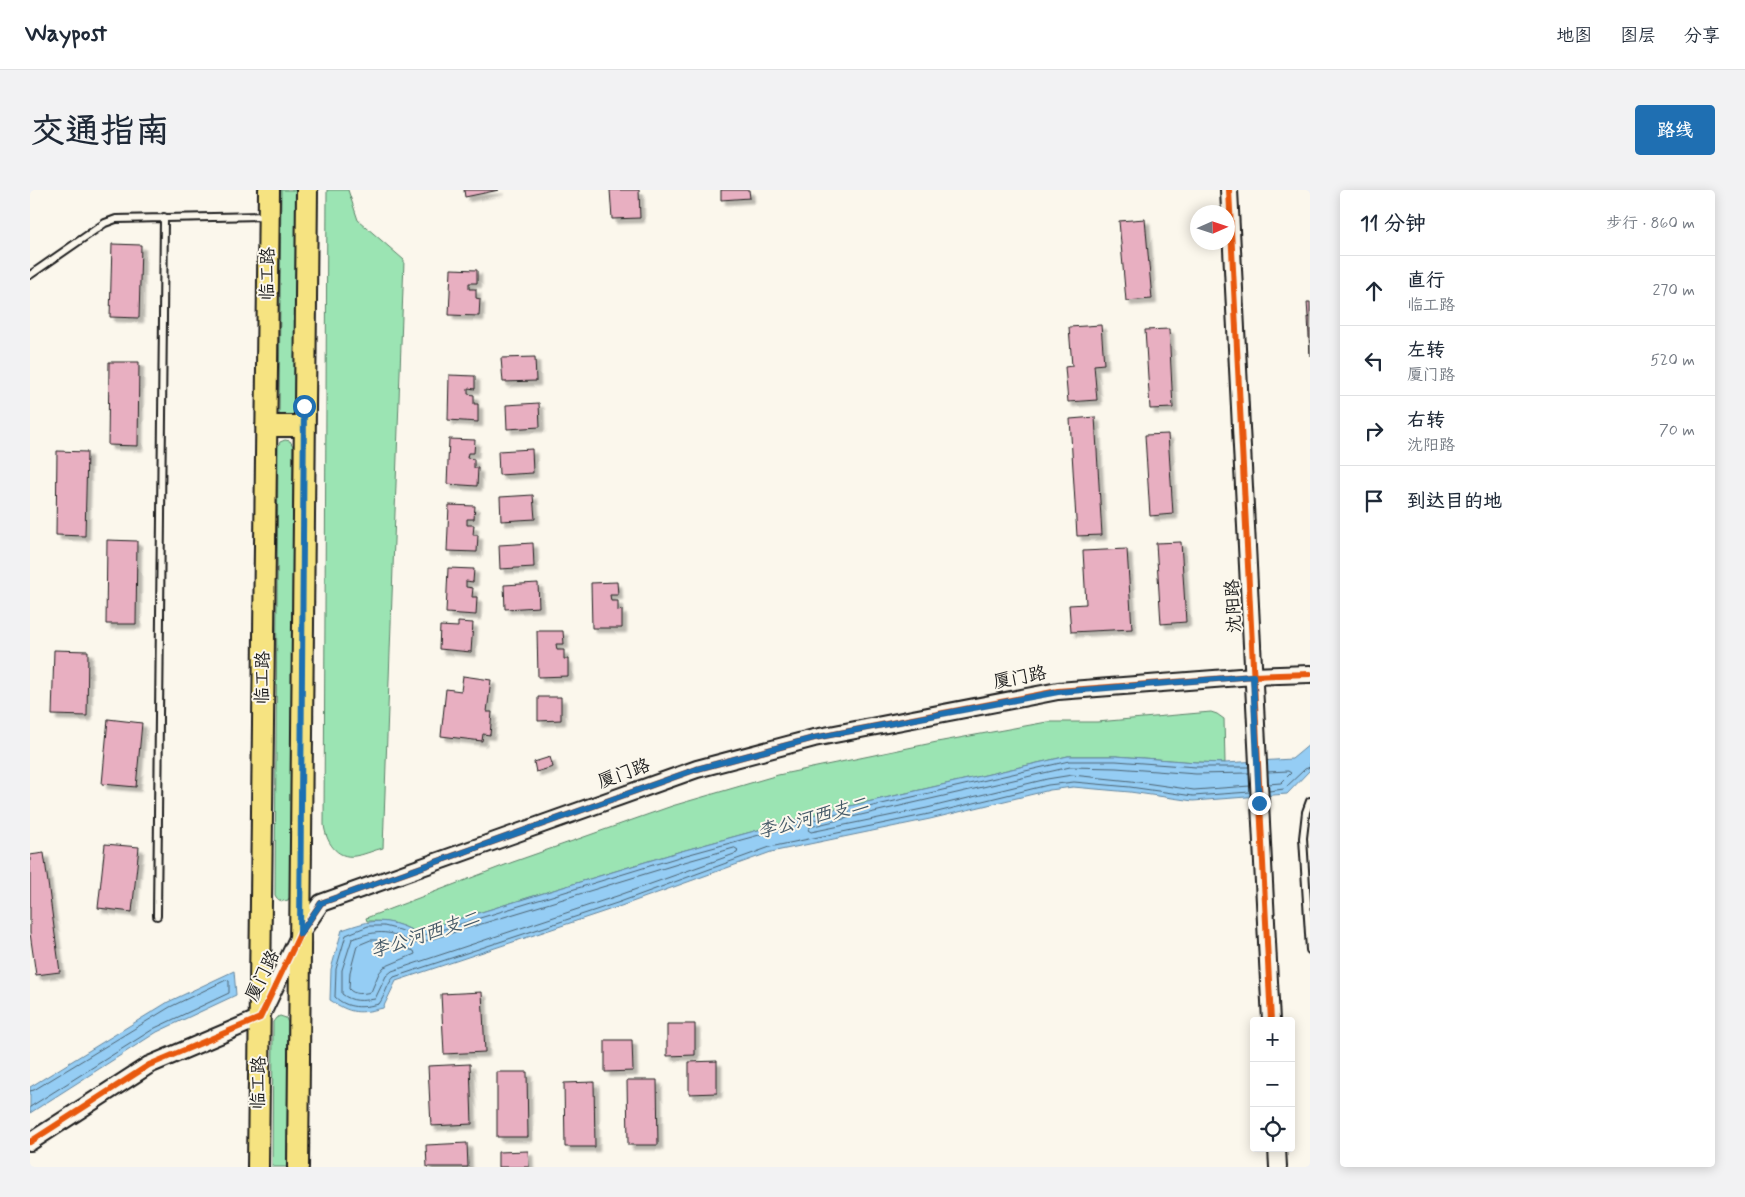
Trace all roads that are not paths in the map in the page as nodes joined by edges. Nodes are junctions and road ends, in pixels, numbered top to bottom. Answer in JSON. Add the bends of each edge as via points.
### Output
{"nodes":[{"id":1,"x":269,"y":190,"type":"edge"},
{"id":2,"x":307,"y":190,"type":"edge"},
{"id":3,"x":1229,"y":190,"type":"edge"},
{"id":4,"x":269,"y":216,"type":"junction"},
{"id":5,"x":164,"y":217,"type":"junction"},
{"id":6,"x":30,"y":275,"type":"edge"},
{"id":7,"x":266,"y":426,"type":"junction"},
{"id":8,"x":304,"y":426,"type":"junction"},
{"id":9,"x":1310,"y":674,"type":"edge"},
{"id":10,"x":1253,"y":676,"type":"junction"},
{"id":11,"x":1310,"y":801,"type":"edge"},
{"id":12,"x":157,"y":916,"type":"dead end"},
{"id":13,"x":300,"y":934,"type":"junction"},
{"id":14,"x":1310,"y":950,"type":"edge"},
{"id":15,"x":1271,"y":1017,"type":"edge"},
{"id":16,"x":260,"y":1018,"type":"junction"},
{"id":17,"x":30,"y":1142,"type":"edge"},
{"id":18,"x":1277,"y":1152,"type":"edge"},
{"id":19,"x":258,"y":1167,"type":"edge"},
{"id":20,"x":298,"y":1167,"type":"edge"},
{"id":21,"x":1278,"y":1167,"type":"edge"}],
"edges":[{"from":1,"to":4,"type":"main road","name":"临工路"},
{"from":2,"to":8,"type":"main road"},
{"from":3,"to":10,"type":"street","name":"沈阳路"},
{"from":4,"to":5,"type":"lane"},
{"from":4,"to":7,"type":"main road","name":"临工路"},
{"from":5,"to":6,"type":"lane","via":[[116,219],[105,223]]},
{"from":5,"to":12,"type":"lane"},
{"from":7,"to":8,"type":"main road"},
{"from":7,"to":16,"type":"main road","name":"临工路"},
{"from":8,"to":13,"type":"main road"},
{"from":9,"to":10,"type":"street","name":"厦门路"},
{"from":10,"to":13,"type":"street","name":"厦门路","via":[[1058,692],[814,738],[715,764],[321,903]]},
{"from":10,"to":15,"type":"street","name":"沈阳路"},
{"from":11,"to":14,"type":"lane","via":[[1303,838]]},
{"from":13,"to":16,"type":"street","name":"厦门路"},
{"from":13,"to":20,"type":"main road"},
{"from":16,"to":17,"type":"street","name":"厦门路","via":[[149,1065]]},
{"from":16,"to":19,"type":"main road","name":"临工路"},
{"from":18,"to":21,"type":"street"}]}
